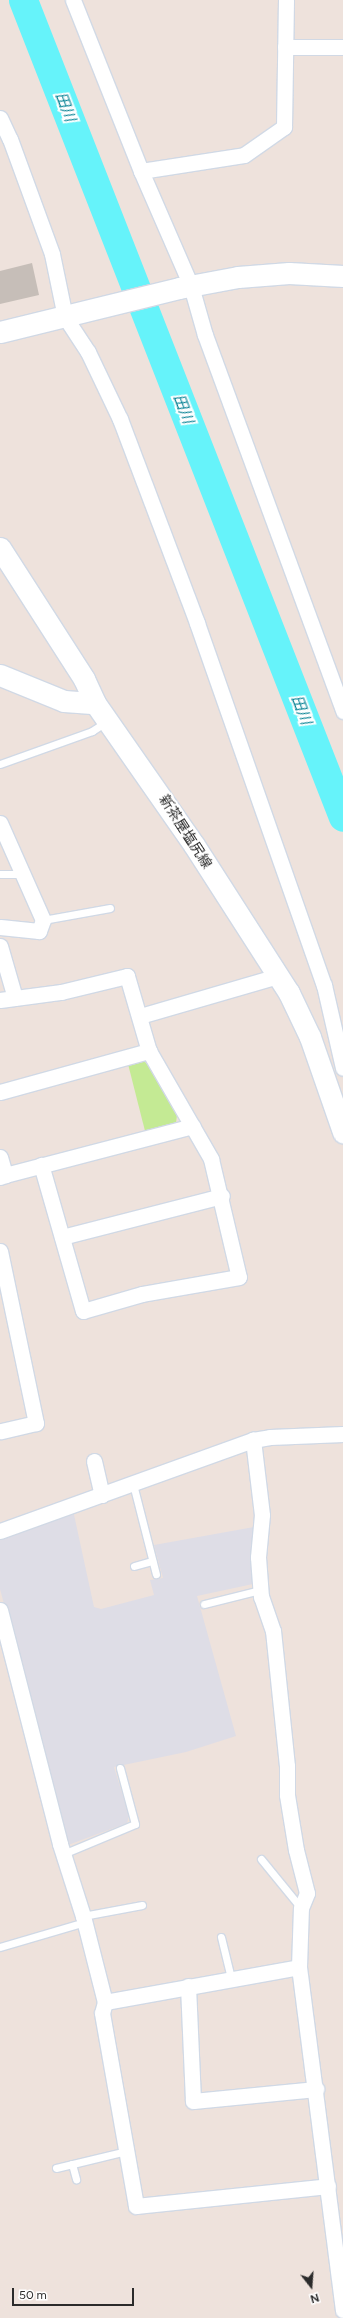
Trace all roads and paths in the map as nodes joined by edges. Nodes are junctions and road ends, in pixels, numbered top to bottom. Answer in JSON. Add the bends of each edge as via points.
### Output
{"nodes":[{"id":1,"x":73,"y":0,"type":"edge"},
{"id":2,"x":286,"y":0,"type":"edge"},
{"id":3,"x":285,"y":47,"type":"junction"},
{"id":4,"x":343,"y":47,"type":"edge"},
{"id":5,"x":0,"y":118,"type":"edge"},
{"id":6,"x":141,"y":171,"type":"junction"},
{"id":7,"x":343,"y":276,"type":"edge"},
{"id":8,"x":185,"y":287,"type":"junction"},
{"id":9,"x":71,"y":316,"type":"junction"},
{"id":10,"x":0,"y":332,"type":"edge"},
{"id":11,"x":0,"y":548,"type":"edge"},
{"id":12,"x":0,"y":675,"type":"edge"},
{"id":13,"x":96,"y":703,"type":"junction"},
{"id":14,"x":343,"y":711,"type":"edge"},
{"id":15,"x":108,"y":721,"type":"junction"},
{"id":16,"x":0,"y":764,"type":"edge"},
{"id":17,"x":0,"y":823,"type":"edge"},
{"id":18,"x":0,"y":874,"type":"edge"},
{"id":19,"x":23,"y":874,"type":"junction"},
{"id":20,"x":110,"y":908,"type":"dead end"},
{"id":21,"x":43,"y":920,"type":"junction"},
{"id":22,"x":0,"y":927,"type":"edge"},
{"id":23,"x":0,"y":946,"type":"edge"},
{"id":24,"x":278,"y":976,"type":"junction"},
{"id":25,"x":7,"y":999,"type":"edge"},
{"id":26,"x":140,"y":1016,"type":"junction"},
{"id":27,"x":150,"y":1051,"type":"junction"},
{"id":28,"x":343,"y":1068,"type":"edge"},
{"id":29,"x":0,"y":1092,"type":"edge"},
{"id":30,"x":193,"y":1126,"type":"junction"},
{"id":31,"x":343,"y":1132,"type":"edge"},
{"id":32,"x":0,"y":1157,"type":"edge"},
{"id":33,"x":41,"y":1165,"type":"junction"},
{"id":34,"x":2,"y":1176,"type":"edge"},
{"id":35,"x":222,"y":1196,"type":"junction"},
{"id":36,"x":62,"y":1237,"type":"junction"},
{"id":37,"x":0,"y":1250,"type":"edge"},
{"id":38,"x":0,"y":1431,"type":"edge"},
{"id":39,"x":343,"y":1434,"type":"edge"},
{"id":40,"x":253,"y":1440,"type":"junction"},
{"id":41,"x":94,"y":1461,"type":"dead end"},
{"id":42,"x":133,"y":1484,"type":"junction"},
{"id":43,"x":102,"y":1495,"type":"junction"},
{"id":44,"x":0,"y":1531,"type":"edge"},
{"id":45,"x":152,"y":1561,"type":"junction"},
{"id":46,"x":134,"y":1566,"type":"dead end"},
{"id":47,"x":156,"y":1574,"type":"dead end"},
{"id":48,"x":260,"y":1590,"type":"junction"},
{"id":49,"x":204,"y":1604,"type":"dead end"},
{"id":50,"x":0,"y":1610,"type":"edge"},
{"id":51,"x":120,"y":1768,"type":"dead end"},
{"id":52,"x":63,"y":1854,"type":"junction"},
{"id":53,"x":261,"y":1859,"type":"dead end"},
{"id":54,"x":142,"y":1905,"type":"dead end"},
{"id":55,"x":301,"y":1908,"type":"junction"},
{"id":56,"x":84,"y":1919,"type":"junction"},
{"id":57,"x":221,"y":1937,"type":"dead end"},
{"id":58,"x":0,"y":1947,"type":"edge"},
{"id":59,"x":299,"y":1967,"type":"junction"},
{"id":60,"x":231,"y":1978,"type":"junction"},
{"id":61,"x":188,"y":1986,"type":"junction"},
{"id":62,"x":105,"y":2002,"type":"junction"},
{"id":63,"x":316,"y":2089,"type":"junction"},
{"id":64,"x":127,"y":2151,"type":"junction"},
{"id":65,"x":72,"y":2164,"type":"junction"},
{"id":66,"x":56,"y":2168,"type":"dead end"},
{"id":67,"x":76,"y":2179,"type":"dead end"},
{"id":68,"x":328,"y":2186,"type":"junction"},
{"id":69,"x":343,"y":2310,"type":"edge"}],
"edges":[{"from":1,"to":6,"type":"street"},
{"from":2,"to":3,"type":"street"},
{"from":3,"to":4,"type":"street"},
{"from":3,"to":6,"type":"street","via":[[284,127],[244,155]]},
{"from":5,"to":9,"type":"street","via":[[52,254]]},
{"from":6,"to":8,"type":"street"},
{"from":7,"to":8,"type":"main road","via":[[289,272],[238,277]]},
{"from":8,"to":9,"type":"main road"},
{"from":8,"to":14,"type":"street"},
{"from":9,"to":10,"type":"main road"},
{"from":9,"to":28,"type":"street","via":[[120,419],[197,623],[324,985]]},
{"from":11,"to":13,"type":"main road","name":"新茶屋塩尻線","via":[[84,679]]},
{"from":12,"to":13,"type":"main road","via":[[64,701]]},
{"from":13,"to":15,"type":"main road","name":"新茶屋塩尻線"},
{"from":15,"to":16,"type":"lane","via":[[92,731]]},
{"from":15,"to":24,"type":"main road","name":"新茶屋塩尻線","via":[[194,845]]},
{"from":17,"to":19,"type":"street"},
{"from":18,"to":19,"type":"lane"},
{"from":19,"to":21,"type":"street"},
{"from":20,"to":21,"type":"lane"},
{"from":21,"to":22,"type":"street","via":[[39,931]]},
{"from":23,"to":25,"type":"street"},
{"from":24,"to":26,"type":"street"},
{"from":24,"to":31,"type":"main road","name":"新茶屋塩尻線","via":[[310,1037]]},
{"from":25,"to":26,"type":"street","via":[[61,992],[127,976]]},
{"from":26,"to":27,"type":"street"},
{"from":27,"to":29,"type":"street"},
{"from":27,"to":30,"type":"street"},
{"from":30,"to":33,"type":"street"},
{"from":30,"to":35,"type":"street","via":[[211,1159]]},
{"from":32,"to":34,"type":"street"},
{"from":33,"to":34,"type":"street"},
{"from":33,"to":36,"type":"street"},
{"from":35,"to":36,"type":"street"},
{"from":35,"to":36,"type":"street","via":[[239,1277],[142,1294],[83,1311]]},
{"from":37,"to":38,"type":"street","via":[[36,1422]]},
{"from":39,"to":40,"type":"street","via":[[270,1436]]},
{"from":40,"to":42,"type":"street"},
{"from":40,"to":48,"type":"street","via":[[262,1515],[258,1556]]},
{"from":41,"to":43,"type":"street"},
{"from":42,"to":43,"type":"street"},
{"from":42,"to":45,"type":"lane"},
{"from":43,"to":44,"type":"street"},
{"from":45,"to":46,"type":"lane"},
{"from":45,"to":47,"type":"lane"},
{"from":48,"to":49,"type":"lane"},
{"from":48,"to":55,"type":"street","via":[[273,1631],[287,1766],[287,1795],[296,1850],[307,1893]]},
{"from":50,"to":52,"type":"street"},
{"from":51,"to":52,"type":"lane","via":[[135,1824]]},
{"from":52,"to":56,"type":"street"},
{"from":53,"to":55,"type":"lane"},
{"from":54,"to":56,"type":"lane"},
{"from":55,"to":59,"type":"street"},
{"from":56,"to":58,"type":"lane"},
{"from":56,"to":62,"type":"street"},
{"from":57,"to":60,"type":"lane"},
{"from":59,"to":60,"type":"street"},
{"from":59,"to":63,"type":"street"},
{"from":60,"to":61,"type":"street"},
{"from":61,"to":62,"type":"street"},
{"from":61,"to":63,"type":"street","via":[[193,2101]]},
{"from":62,"to":64,"type":"street","via":[[102,2013]]},
{"from":63,"to":68,"type":"street"},
{"from":64,"to":65,"type":"lane"},
{"from":64,"to":68,"type":"street","via":[[136,2206]]},
{"from":65,"to":66,"type":"lane"},
{"from":65,"to":67,"type":"lane"},
{"from":68,"to":69,"type":"street"}]}
